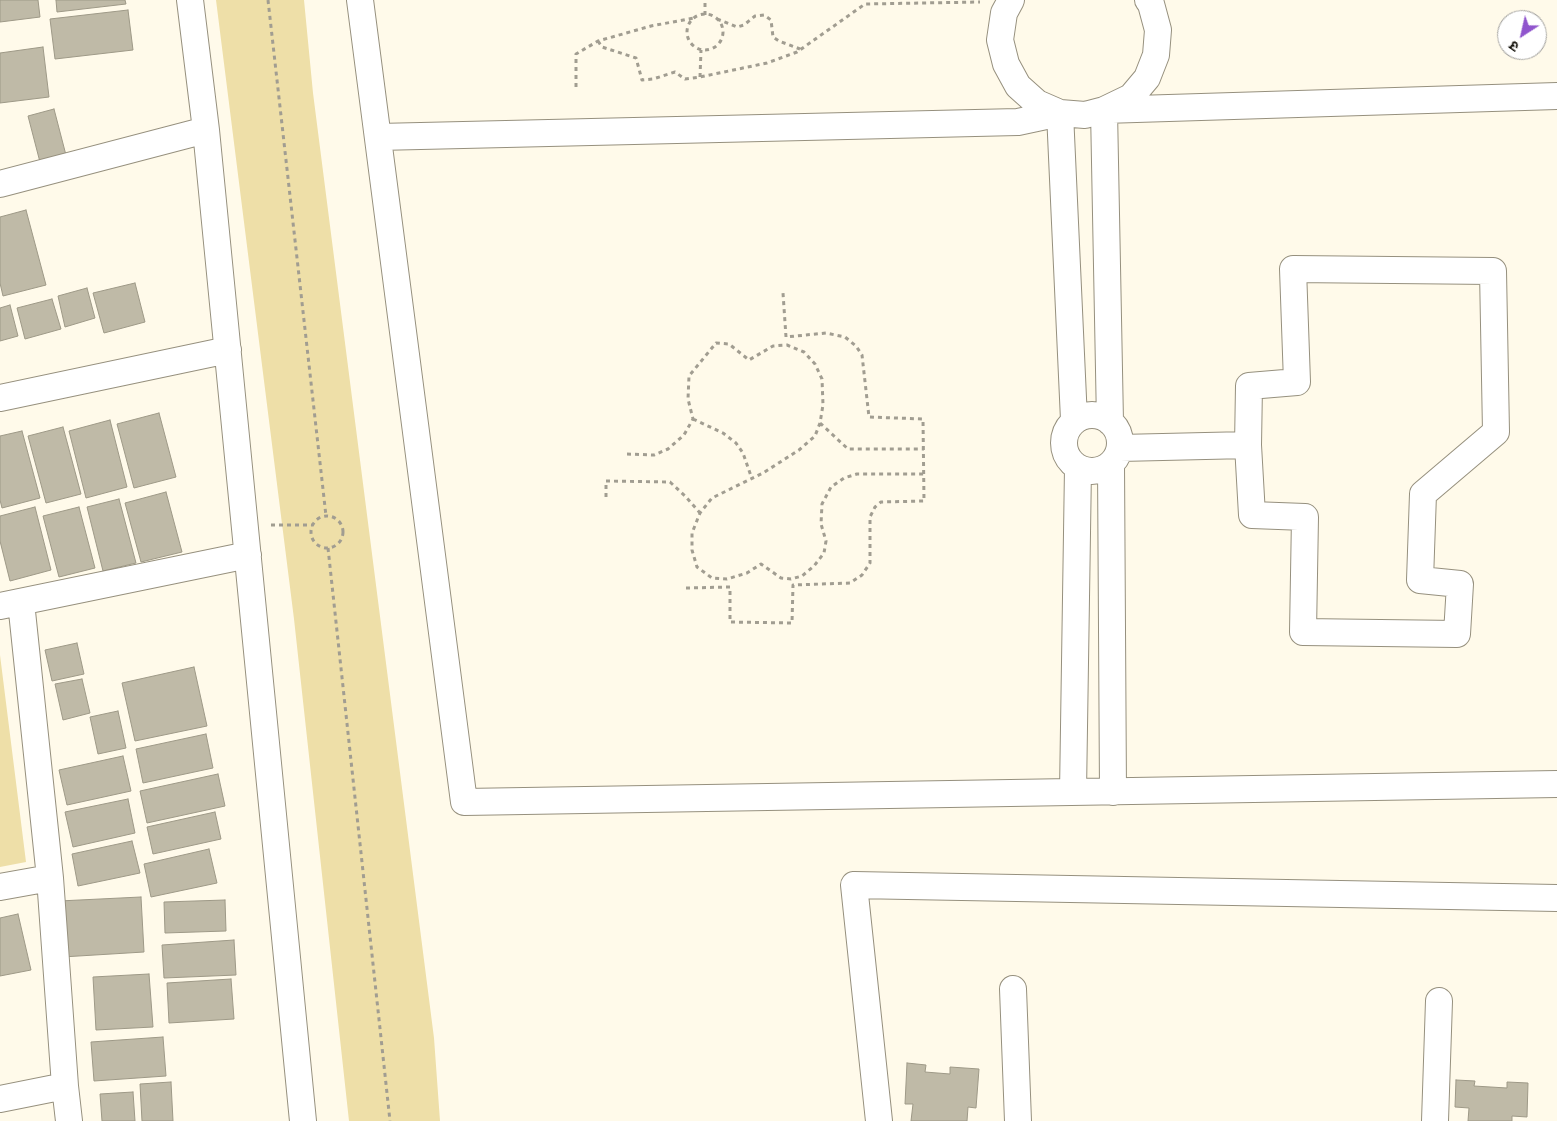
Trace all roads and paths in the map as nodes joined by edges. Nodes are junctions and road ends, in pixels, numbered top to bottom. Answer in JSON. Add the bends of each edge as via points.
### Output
{"nodes":[{"id":1,"x":190,"y":0,"type":"edge"},
{"id":2,"x":268,"y":0,"type":"edge"},
{"id":3,"x":360,"y":0,"type":"edge"},
{"id":4,"x":705,"y":0,"type":"edge"},
{"id":5,"x":1011,"y":0,"type":"edge"},
{"id":6,"x":1148,"y":0,"type":"edge"},
{"id":7,"x":982,"y":7,"type":"dead end"},
{"id":8,"x":705,"y":15,"type":"junction"},
{"id":9,"x":694,"y":18,"type":"junction"},
{"id":10,"x":716,"y":18,"type":"junction"},
{"id":11,"x":598,"y":41,"type":"junction"},
{"id":12,"x":801,"y":49,"type":"junction"},
{"id":13,"x":701,"y":50,"type":"junction"},
{"id":14,"x":700,"y":77,"type":"junction"},
{"id":15,"x":576,"y":87,"type":"dead end"},
{"id":16,"x":1557,"y":96,"type":"edge"},
{"id":17,"x":1104,"y":110,"type":"junction"},
{"id":18,"x":1060,"y":113,"type":"junction"},
{"id":19,"x":206,"y":130,"type":"junction"},
{"id":20,"x":378,"y":137,"type":"junction"},
{"id":21,"x":0,"y":184,"type":"edge"},
{"id":22,"x":783,"y":293,"type":"dead end"},
{"id":23,"x":228,"y":350,"type":"junction"},
{"id":24,"x":0,"y":398,"type":"edge"},
{"id":25,"x":693,"y":418,"type":"junction"},
{"id":26,"x":1074,"y":420,"type":"junction"},
{"id":27,"x":1110,"y":422,"type":"junction"},
{"id":28,"x":820,"y":423,"type":"junction"},
{"id":29,"x":1248,"y":445,"type":"junction"},
{"id":30,"x":924,"y":449,"type":"junction"},
{"id":31,"x":627,"y":454,"type":"dead end"},
{"id":32,"x":1115,"y":456,"type":"junction"},
{"id":33,"x":1078,"y":468,"type":"junction"},
{"id":34,"x":924,"y":474,"type":"junction"},
{"id":35,"x":752,"y":479,"type":"junction"},
{"id":36,"x":606,"y":496,"type":"dead end"},
{"id":37,"x":700,"y":513,"type":"junction"},
{"id":38,"x":326,"y":516,"type":"junction"},
{"id":39,"x":244,"y":525,"type":"junction"},
{"id":40,"x":313,"y":525,"type":"junction"},
{"id":41,"x":328,"y":548,"type":"junction"},
{"id":42,"x":248,"y":555,"type":"junction"},
{"id":43,"x":686,"y":588,"type":"dead end"},
{"id":44,"x":10,"y":604,"type":"edge"},
{"id":45,"x":1557,"y":784,"type":"edge"},
{"id":46,"x":1072,"y":792,"type":"junction"},
{"id":47,"x":1113,"y":792,"type":"junction"},
{"id":48,"x":50,"y":878,"type":"junction"},
{"id":49,"x":0,"y":887,"type":"edge"},
{"id":50,"x":1557,"y":898,"type":"edge"},
{"id":51,"x":1012,"y":989,"type":"dead end"},
{"id":52,"x":1439,"y":1001,"type":"dead end"},
{"id":53,"x":64,"y":1086,"type":"junction"},
{"id":54,"x":0,"y":1099,"type":"edge"},
{"id":55,"x":69,"y":1121,"type":"edge"},
{"id":56,"x":303,"y":1121,"type":"edge"},
{"id":57,"x":390,"y":1121,"type":"edge"},
{"id":58,"x":879,"y":1121,"type":"edge"},
{"id":59,"x":1018,"y":1121,"type":"edge"},
{"id":60,"x":1435,"y":1121,"type":"edge"}],
"edges":[{"from":1,"to":19,"type":"street"},
{"from":2,"to":38,"type":"path"},
{"from":3,"to":20,"type":"street"},
{"from":4,"to":8,"type":"path"},
{"from":5,"to":18,"type":"street","via":[[1004,13],[1000,40],[1006,64],[1018,86],[1037,103]]},
{"from":6,"to":17,"type":"street","via":[[1158,30],[1156,55],[1147,78],[1131,97]]},
{"from":7,"to":12,"type":"path","via":[[984,2],[865,4]]},
{"from":8,"to":9,"type":"path"},
{"from":8,"to":10,"type":"path"},
{"from":9,"to":11,"type":"path"},
{"from":9,"to":13,"type":"path","via":[[688,27],[688,38]]},
{"from":10,"to":12,"type":"path","via":[[737,27],[755,16],[764,15],[771,20],[773,37]]},
{"from":10,"to":13,"type":"path","via":[[722,28],[721,40],[713,48]]},
{"from":11,"to":14,"type":"path","via":[[602,47],[636,58],[642,80],[675,72],[685,79]]},
{"from":11,"to":15,"type":"path","via":[[576,54]]},
{"from":12,"to":14,"type":"path","via":[[767,63]]},
{"from":13,"to":14,"type":"path"},
{"from":16,"to":17,"type":"street"},
{"from":17,"to":18,"type":"street","via":[[1085,115]]},
{"from":17,"to":27,"type":"street"},
{"from":18,"to":20,"type":"street","via":[[1018,122]]},
{"from":18,"to":26,"type":"street"},
{"from":19,"to":21,"type":"street"},
{"from":19,"to":23,"type":"street"},
{"from":20,"to":46,"type":"street","via":[[464,802]]},
{"from":22,"to":30,"type":"path","via":[[786,338],[826,333],[844,337],[856,346],[862,355],[869,417],[923,419]]},
{"from":23,"to":24,"type":"street"},
{"from":23,"to":39,"type":"street"},
{"from":25,"to":28,"type":"path","via":[[688,399],[689,376],[716,343],[729,344],[749,360],[773,346],[787,345],[804,352],[816,364],[822,379]]},
{"from":25,"to":31,"type":"path","via":[[684,435],[668,449],[654,455]]},
{"from":25,"to":35,"type":"path","via":[[736,443]]},
{"from":26,"to":27,"type":"street","via":[[1093,414]]},
{"from":26,"to":33,"type":"street","via":[[1064,436],[1063,446],[1066,455]]},
{"from":27,"to":32,"type":"street","via":[[1120,439]]},
{"from":28,"to":30,"type":"path","via":[[848,449]]},
{"from":28,"to":35,"type":"path","via":[[814,436],[799,450]]},
{"from":29,"to":29,"type":"street","via":[[1252,515],[1305,517],[1303,632],[1458,634],[1460,584],[1420,580],[1423,494],[1496,432],[1493,271],[1293,269],[1297,382],[1249,386]]},
{"from":29,"to":32,"type":"street"},
{"from":30,"to":34,"type":"path"},
{"from":32,"to":33,"type":"street","via":[[1104,469],[1086,471]]},
{"from":32,"to":47,"type":"street"},
{"from":33,"to":46,"type":"street"},
{"from":34,"to":37,"type":"path","via":[[857,474],[831,487],[822,504],[824,553],[802,576],[791,579],[781,578],[761,564],[747,573],[727,579],[712,578],[697,567],[692,550],[692,533]]},
{"from":34,"to":43,"type":"path","via":[[924,501],[881,502],[875,507],[870,517],[870,563],[862,575],[850,583],[793,585],[792,623],[730,622],[730,587]]},
{"from":35,"to":37,"type":"path","via":[[712,498]]},
{"from":36,"to":37,"type":"path","via":[[606,481],[670,482]]},
{"from":38,"to":40,"type":"path","via":[[318,518]]},
{"from":38,"to":41,"type":"path","via":[[338,520],[343,530],[338,543]]},
{"from":39,"to":40,"type":"path"},
{"from":39,"to":42,"type":"street"},
{"from":40,"to":41,"type":"path","via":[[314,541]]},
{"from":41,"to":57,"type":"path"},
{"from":42,"to":44,"type":"street"},
{"from":42,"to":56,"type":"street"},
{"from":44,"to":48,"type":"street"},
{"from":45,"to":47,"type":"street"},
{"from":46,"to":47,"type":"street"},
{"from":48,"to":49,"type":"street"},
{"from":48,"to":53,"type":"street"},
{"from":50,"to":58,"type":"street","via":[[854,885]]},
{"from":51,"to":59,"type":"street"},
{"from":52,"to":60,"type":"street"},
{"from":53,"to":54,"type":"street"},
{"from":53,"to":55,"type":"street"}]}
